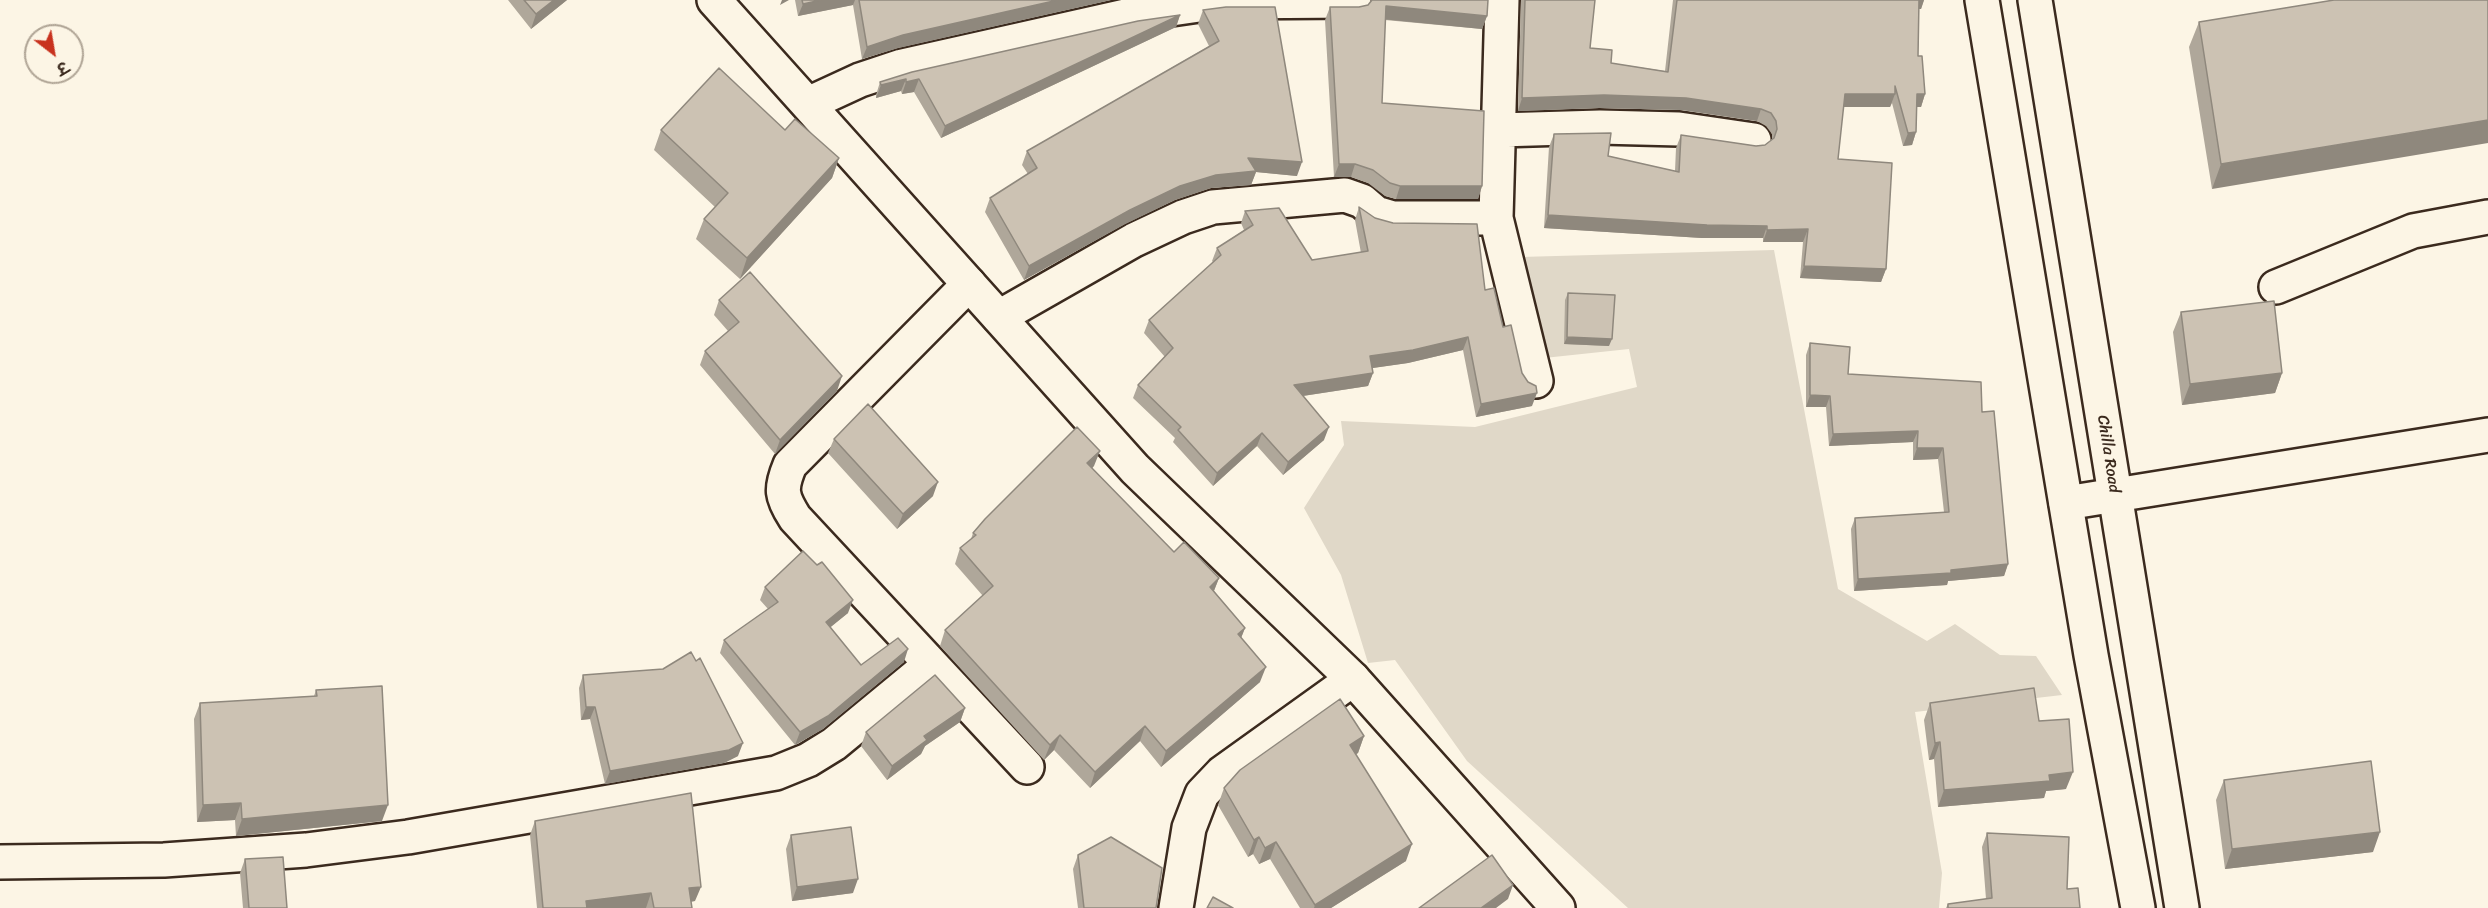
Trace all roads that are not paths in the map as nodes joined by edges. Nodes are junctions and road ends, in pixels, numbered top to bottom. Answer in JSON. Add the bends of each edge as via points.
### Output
{"nodes":[{"id":1,"x":714,"y":0,"type":"edge"},
{"id":2,"x":1502,"y":0,"type":"edge"},
{"id":3,"x":1982,"y":0,"type":"edge"},
{"id":4,"x":2035,"y":0,"type":"edge"},
{"id":5,"x":1354,"y":1,"type":"edge"},
{"id":6,"x":808,"y":104,"type":"junction"},
{"id":7,"x":1499,"y":130,"type":"junction"},
{"id":8,"x":1754,"y":140,"type":"dead end"},
{"id":9,"x":2488,"y":217,"type":"edge"},
{"id":10,"x":1496,"y":218,"type":"junction"},
{"id":11,"x":969,"y":284,"type":"junction"},
{"id":12,"x":2276,"y":287,"type":"dead end"},
{"id":13,"x":999,"y":317,"type":"junction"},
{"id":14,"x":1536,"y":381,"type":"dead end"},
{"id":15,"x":2488,"y":435,"type":"edge"},
{"id":16,"x":2115,"y":496,"type":"junction"},
{"id":17,"x":2066,"y":503,"type":"junction"},
{"id":18,"x":931,"y":664,"type":"junction"},
{"id":19,"x":1353,"y":679,"type":"junction"},
{"id":20,"x":1027,"y":767,"type":"dead end"},
{"id":21,"x":0,"y":861,"type":"edge"},
{"id":22,"x":1176,"y":908,"type":"edge"},
{"id":23,"x":1558,"y":908,"type":"edge"},
{"id":24,"x":2138,"y":908,"type":"edge"},
{"id":25,"x":2182,"y":908,"type":"edge"}],
"edges":[{"from":1,"to":6,"type":"street"},
{"from":2,"to":7,"type":"street"},
{"from":3,"to":17,"type":"street"},
{"from":4,"to":16,"type":"street","name":"Chilla Road"},
{"from":5,"to":6,"type":"street","via":[[1220,2],[1130,15],[902,66]]},
{"from":6,"to":11,"type":"street"},
{"from":7,"to":8,"type":"street","via":[[1679,129]]},
{"from":7,"to":10,"type":"street"},
{"from":9,"to":12,"type":"street","via":[[2413,231]]},
{"from":10,"to":13,"type":"street","via":[[1393,218],[1346,195],[1213,207],[1134,240]]},
{"from":10,"to":14,"type":"street"},
{"from":11,"to":13,"type":"street"},
{"from":11,"to":18,"type":"street","via":[[790,465],[782,484],[785,501],[795,518]]},
{"from":13,"to":19,"type":"street","via":[[1136,469]]},
{"from":15,"to":16,"type":"street"},
{"from":16,"to":17,"type":"street"},
{"from":16,"to":25,"type":"street","name":"Chilla Road"},
{"from":17,"to":24,"type":"street"},
{"from":18,"to":20,"type":"street"},
{"from":18,"to":21,"type":"street","via":[[834,744],[776,773],[408,837],[306,850],[164,860]]},
{"from":19,"to":22,"type":"street","via":[[1222,773],[1202,794],[1189,828]]},
{"from":19,"to":23,"type":"street"}]}
